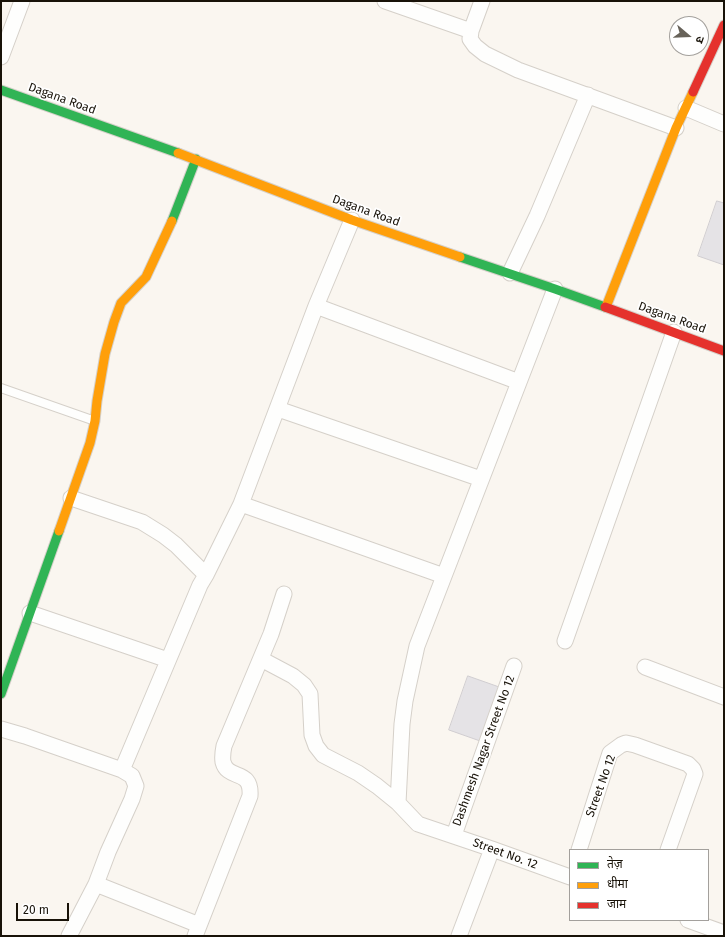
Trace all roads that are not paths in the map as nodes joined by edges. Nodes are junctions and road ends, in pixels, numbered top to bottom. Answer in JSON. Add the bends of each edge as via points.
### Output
{"nodes":[{"id":1,"x":22,"y":1,"type":"edge"},
{"id":2,"x":385,"y":1,"type":"edge"},
{"id":3,"x":482,"y":1,"type":"edge"},
{"id":4,"x":724,"y":25,"type":"edge"},
{"id":5,"x":471,"y":31,"type":"junction"},
{"id":6,"x":1,"y":57,"type":"edge"},
{"id":7,"x":1,"y":90,"type":"edge"},
{"id":8,"x":588,"y":95,"type":"junction"},
{"id":9,"x":686,"y":108,"type":"junction"},
{"id":10,"x":724,"y":124,"type":"edge"},
{"id":11,"x":676,"y":128,"type":"junction"},
{"id":12,"x":196,"y":159,"type":"junction"},
{"id":13,"x":352,"y":220,"type":"junction"},
{"id":14,"x":510,"y":273,"type":"junction"},
{"id":15,"x":555,"y":289,"type":"junction"},
{"id":16,"x":316,"y":306,"type":"junction"},
{"id":17,"x":606,"y":307,"type":"junction"},
{"id":18,"x":674,"y":332,"type":"junction"},
{"id":19,"x":724,"y":351,"type":"edge"},
{"id":20,"x":519,"y":382,"type":"junction"},
{"id":21,"x":1,"y":388,"type":"edge"},
{"id":22,"x":278,"y":409,"type":"junction"},
{"id":23,"x":95,"y":421,"type":"junction"},
{"id":24,"x":481,"y":479,"type":"junction"},
{"id":25,"x":71,"y":498,"type":"junction"},
{"id":26,"x":241,"y":504,"type":"junction"},
{"id":27,"x":206,"y":575,"type":"junction"},
{"id":28,"x":444,"y":576,"type":"junction"},
{"id":29,"x":284,"y":594,"type":"dead end"},
{"id":30,"x":30,"y":613,"type":"junction"},
{"id":31,"x":565,"y":641,"type":"dead end"},
{"id":32,"x":261,"y":658,"type":"junction"},
{"id":33,"x":168,"y":660,"type":"junction"},
{"id":34,"x":514,"y":666,"type":"dead end"},
{"id":35,"x":645,"y":667,"type":"dead end"},
{"id":36,"x":1,"y":694,"type":"edge"},
{"id":37,"x":724,"y":697,"type":"edge"},
{"id":38,"x":1,"y":729,"type":"edge"},
{"id":39,"x":122,"y":770,"type":"junction"},
{"id":40,"x":398,"y":803,"type":"junction"},
{"id":41,"x":454,"y":835,"type":"junction"},
{"id":42,"x":492,"y":849,"type":"junction"},
{"id":43,"x":579,"y":849,"type":"edge"},
{"id":44,"x":668,"y":849,"type":"edge"},
{"id":45,"x":569,"y":877,"type":"edge"},
{"id":46,"x":96,"y":884,"type":"junction"},
{"id":47,"x":691,"y":921,"type":"edge"},
{"id":48,"x":197,"y":930,"type":"edge"},
{"id":49,"x":724,"y":933,"type":"edge"},
{"id":50,"x":69,"y":936,"type":"edge"},
{"id":51,"x":459,"y":936,"type":"edge"}],
"edges":[{"from":1,"to":6,"type":"street"},
{"from":2,"to":5,"type":"street"},
{"from":3,"to":5,"type":"street"},
{"from":4,"to":9,"type":"street"},
{"from":5,"to":8,"type":"street","via":[[470,39],[485,54],[518,70]]},
{"from":7,"to":12,"type":"street","name":"Dagana Road"},
{"from":8,"to":11,"type":"street"},
{"from":8,"to":14,"type":"street"},
{"from":9,"to":10,"type":"street"},
{"from":9,"to":11,"type":"street"},
{"from":11,"to":17,"type":"street"},
{"from":12,"to":13,"type":"street","name":"Dagana Road"},
{"from":12,"to":23,"type":"street","via":[[150,270],[121,303],[105,354]]},
{"from":13,"to":14,"type":"street","name":"Dagana Road"},
{"from":13,"to":16,"type":"street"},
{"from":14,"to":15,"type":"street","name":"Dagana Road"},
{"from":15,"to":17,"type":"street","name":"Dagana Road"},
{"from":15,"to":20,"type":"street"},
{"from":16,"to":20,"type":"street"},
{"from":16,"to":22,"type":"street"},
{"from":17,"to":18,"type":"street","name":"Dagana Road"},
{"from":18,"to":19,"type":"street","name":"Dagana Road"},
{"from":18,"to":31,"type":"street"},
{"from":20,"to":24,"type":"street"},
{"from":21,"to":23,"type":"lane"},
{"from":22,"to":24,"type":"street"},
{"from":22,"to":26,"type":"street"},
{"from":23,"to":25,"type":"street"},
{"from":24,"to":28,"type":"street"},
{"from":25,"to":27,"type":"street","via":[[142,522],[176,545]]},
{"from":25,"to":30,"type":"street"},
{"from":26,"to":27,"type":"street"},
{"from":26,"to":28,"type":"street"},
{"from":27,"to":33,"type":"street"},
{"from":28,"to":40,"type":"street","via":[[417,646],[409,678],[402,724]]},
{"from":29,"to":32,"type":"street"},
{"from":30,"to":33,"type":"street"},
{"from":30,"to":36,"type":"street"},
{"from":32,"to":40,"type":"street","via":[[292,676],[304,685],[310,694],[312,735],[323,755],[358,773]]},
{"from":32,"to":48,"type":"street","via":[[222,755],[228,771],[246,779],[251,787],[250,796]]},
{"from":33,"to":39,"type":"street"},
{"from":34,"to":41,"type":"street","name":"Dashmesh Nagar Street No 12"},
{"from":35,"to":37,"type":"street"},
{"from":38,"to":39,"type":"street"},
{"from":39,"to":46,"type":"street","via":[[132,776],[136,786]]},
{"from":40,"to":41,"type":"street","name":"Street No. 12","via":[[418,824]]},
{"from":41,"to":42,"type":"street","name":"Street No. 12"},
{"from":42,"to":45,"type":"street","name":"Street No. 12"},
{"from":42,"to":51,"type":"street"},
{"from":43,"to":44,"type":"street","name":"Street No 12","via":[[610,752],[626,743],[688,764],[696,774]]},
{"from":46,"to":48,"type":"street"},
{"from":46,"to":50,"type":"street"},
{"from":47,"to":49,"type":"street"}]}
